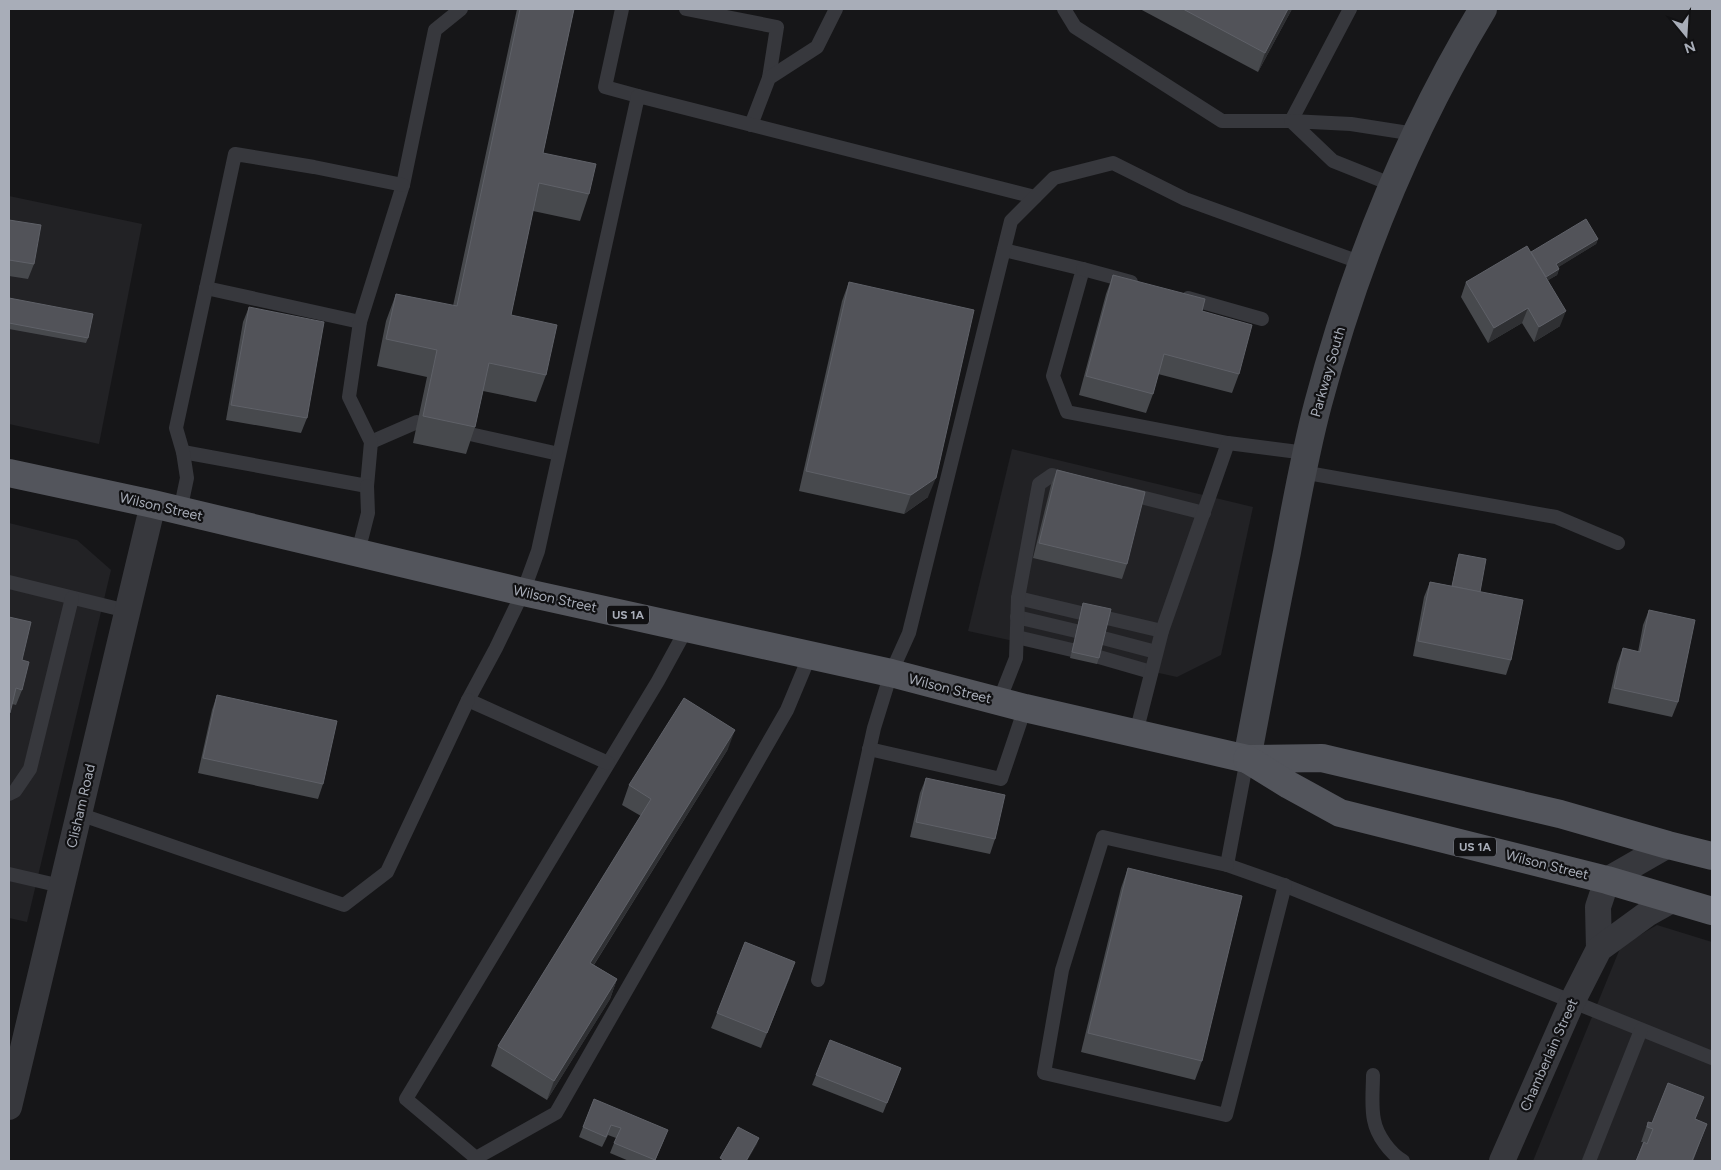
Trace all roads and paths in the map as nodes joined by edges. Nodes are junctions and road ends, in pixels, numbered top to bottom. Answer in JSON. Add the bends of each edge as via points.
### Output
{"nodes":[{"id":1,"x":461,"y":9,"type":"edge"},
{"id":2,"x":622,"y":9,"type":"edge"},
{"id":3,"x":686,"y":9,"type":"edge"},
{"id":4,"x":836,"y":9,"type":"edge"},
{"id":5,"x":1064,"y":9,"type":"edge"},
{"id":6,"x":1350,"y":9,"type":"edge"},
{"id":7,"x":1483,"y":9,"type":"edge"},
{"id":8,"x":769,"y":78,"type":"junction"},
{"id":9,"x":638,"y":96,"type":"junction"},
{"id":10,"x":1291,"y":121,"type":"junction"},
{"id":11,"x":752,"y":125,"type":"junction"},
{"id":12,"x":1414,"y":134,"type":"junction"},
{"id":13,"x":1393,"y":185,"type":"junction"},
{"id":14,"x":403,"y":186,"type":"junction"},
{"id":15,"x":1035,"y":197,"type":"junction"},
{"id":16,"x":1004,"y":250,"type":"junction"},
{"id":17,"x":1362,"y":264,"type":"junction"},
{"id":18,"x":1084,"y":269,"type":"junction"},
{"id":19,"x":1140,"y":285,"type":"edge"},
{"id":20,"x":206,"y":288,"type":"junction"},
{"id":21,"x":1177,"y":295,"type":"edge"},
{"id":22,"x":1262,"y":319,"type":"dead end"},
{"id":23,"x":360,"y":322,"type":"junction"},
{"id":24,"x":417,"y":422,"type":"dead end"},
{"id":25,"x":470,"y":434,"type":"edge"},
{"id":26,"x":371,"y":442,"type":"junction"},
{"id":27,"x":1228,"y":443,"type":"junction"},
{"id":28,"x":183,"y":452,"type":"junction"},
{"id":29,"x":559,"y":454,"type":"junction"},
{"id":30,"x":1304,"y":463,"type":"junction"},
{"id":31,"x":9,"y":473,"type":"edge"},
{"id":32,"x":1090,"y":485,"type":"edge"},
{"id":33,"x":366,"y":486,"type":"junction"},
{"id":34,"x":1109,"y":490,"type":"edge"},
{"id":35,"x":153,"y":504,"type":"junction"},
{"id":36,"x":180,"y":511,"type":"junction"},
{"id":37,"x":1204,"y":513,"type":"junction"},
{"id":38,"x":1618,"y":543,"type":"dead end"},
{"id":39,"x":358,"y":552,"type":"junction"},
{"id":40,"x":9,"y":582,"type":"edge"},
{"id":41,"x":523,"y":592,"type":"junction"},
{"id":42,"x":72,"y":598,"type":"junction"},
{"id":43,"x":1018,"y":598,"type":"junction"},
{"id":44,"x":127,"y":611,"type":"junction"},
{"id":45,"x":1080,"y":612,"type":"edge"},
{"id":46,"x":1017,"y":617,"type":"junction"},
{"id":47,"x":1107,"y":618,"type":"edge"},
{"id":48,"x":687,"y":628,"type":"junction"},
{"id":49,"x":1076,"y":631,"type":"edge"},
{"id":50,"x":1162,"y":631,"type":"junction"},
{"id":51,"x":1017,"y":637,"type":"junction"},
{"id":52,"x":1103,"y":638,"type":"edge"},
{"id":53,"x":1072,"y":650,"type":"edge"},
{"id":54,"x":1156,"y":652,"type":"junction"},
{"id":55,"x":810,"y":655,"type":"junction"},
{"id":56,"x":1099,"y":657,"type":"edge"},
{"id":57,"x":1151,"y":672,"type":"junction"},
{"id":58,"x":891,"y":674,"type":"junction"},
{"id":59,"x":468,"y":700,"type":"junction"},
{"id":60,"x":999,"y":701,"type":"junction"},
{"id":61,"x":1025,"y":708,"type":"junction"},
{"id":62,"x":1136,"y":734,"type":"junction"},
{"id":63,"x":869,"y":749,"type":"junction"},
{"id":64,"x":1247,"y":760,"type":"junction"},
{"id":65,"x":608,"y":763,"type":"junction"},
{"id":66,"x":9,"y":794,"type":"edge"},
{"id":67,"x":79,"y":814,"type":"junction"},
{"id":68,"x":1668,"y":845,"type":"junction"},
{"id":69,"x":1712,"y":856,"type":"edge"},
{"id":70,"x":1228,"y":865,"type":"junction"},
{"id":71,"x":9,"y":874,"type":"edge"},
{"id":72,"x":1607,"y":880,"type":"junction"},
{"id":73,"x":1285,"y":885,"type":"junction"},
{"id":74,"x":62,"y":886,"type":"junction"},
{"id":75,"x":1672,"y":900,"type":"junction"},
{"id":76,"x":1712,"y":911,"type":"edge"},
{"id":77,"x":1599,"y":949,"type":"junction"},
{"id":78,"x":818,"y":980,"type":"dead end"},
{"id":79,"x":1572,"y":1002,"type":"junction"},
{"id":80,"x":1641,"y":1030,"type":"junction"},
{"id":81,"x":1712,"y":1058,"type":"edge"},
{"id":82,"x":1373,"y":1075,"type":"dead end"},
{"id":83,"x":9,"y":1107,"type":"edge"},
{"id":84,"x":1403,"y":1161,"type":"edge"},
{"id":85,"x":1502,"y":1161,"type":"edge"},
{"id":86,"x":1589,"y":1161,"type":"edge"}],
"edges":[{"from":1,"to":14,"type":"lane","via":[[434,30]]},
{"from":2,"to":9,"type":"lane","via":[[605,86]]},
{"from":3,"to":8,"type":"lane","via":[[777,27]]},
{"from":4,"to":8,"type":"lane","via":[[818,47]]},
{"from":5,"to":10,"type":"lane","via":[[1075,27],[1222,121]]},
{"from":6,"to":10,"type":"lane"},
{"from":7,"to":12,"type":"main road","name":"Parkway South"},
{"from":8,"to":11,"type":"lane"},
{"from":9,"to":11,"type":"lane"},
{"from":9,"to":29,"type":"lane"},
{"from":10,"to":12,"type":"lane","via":[[1351,124]]},
{"from":10,"to":13,"type":"lane","via":[[1334,160]]},
{"from":11,"to":15,"type":"lane"},
{"from":12,"to":13,"type":"main road","name":"Parkway South"},
{"from":13,"to":17,"type":"main road","name":"Parkway South"},
{"from":14,"to":20,"type":"lane","via":[[235,154]]},
{"from":14,"to":23,"type":"lane"},
{"from":15,"to":16,"type":"lane","via":[[1011,221]]},
{"from":15,"to":17,"type":"lane","via":[[1054,178],[1114,164],[1185,199]]},
{"from":16,"to":18,"type":"lane"},
{"from":16,"to":58,"type":"lane","via":[[909,633]]},
{"from":17,"to":30,"type":"main road","name":"Parkway South","via":[[1329,363]]},
{"from":18,"to":19,"type":"lane"},
{"from":18,"to":27,"type":"lane","via":[[1052,376],[1067,412]]},
{"from":20,"to":23,"type":"lane"},
{"from":20,"to":28,"type":"lane","via":[[176,428]]},
{"from":21,"to":22,"type":"lane"},
{"from":23,"to":26,"type":"lane","via":[[349,397]]},
{"from":24,"to":26,"type":"lane"},
{"from":25,"to":29,"type":"lane"},
{"from":26,"to":33,"type":"lane"},
{"from":27,"to":30,"type":"lane"},
{"from":27,"to":37,"type":"lane"},
{"from":28,"to":33,"type":"lane"},
{"from":28,"to":36,"type":"lane","via":[[187,478]]},
{"from":29,"to":41,"type":"lane","via":[[538,551]]},
{"from":30,"to":38,"type":"lane","via":[[1556,517]]},
{"from":30,"to":64,"type":"main road","name":"Parkway South"},
{"from":31,"to":35,"type":"main road","name":"Wilson Street","number":"US 1A"},
{"from":32,"to":43,"type":"lane","via":[[1052,476],[1039,484]]},
{"from":33,"to":39,"type":"lane","via":[[368,513]]},
{"from":34,"to":37,"type":"lane"},
{"from":35,"to":36,"type":"main road","name":"Wilson Street","number":"US 1A"},
{"from":35,"to":44,"type":"street","name":"Clisham Road"},
{"from":36,"to":39,"type":"main road","name":"Wilson Street","number":"US 1A"},
{"from":37,"to":50,"type":"lane"},
{"from":39,"to":41,"type":"main road","name":"Wilson Street","number":"US 1A"},
{"from":40,"to":42,"type":"lane"},
{"from":41,"to":48,"type":"main road","name":"Wilson Street","number":"US 1A"},
{"from":41,"to":59,"type":"lane"},
{"from":42,"to":44,"type":"lane"},
{"from":42,"to":66,"type":"lane","via":[[30,769],[15,792]]},
{"from":43,"to":45,"type":"lane"},
{"from":43,"to":46,"type":"lane"},
{"from":44,"to":67,"type":"street","name":"Clisham Road"},
{"from":46,"to":49,"type":"lane"},
{"from":46,"to":51,"type":"lane"},
{"from":47,"to":50,"type":"lane"},
{"from":48,"to":55,"type":"main road","name":"Wilson Street","number":"US 1A"},
{"from":48,"to":65,"type":"lane"},
{"from":50,"to":54,"type":"lane"},
{"from":51,"to":53,"type":"lane"},
{"from":51,"to":60,"type":"lane","via":[[1016,658]]},
{"from":52,"to":54,"type":"lane"},
{"from":54,"to":57,"type":"lane"},
{"from":55,"to":58,"type":"main road","name":"Wilson Street","number":"US 1A"},
{"from":55,"to":65,"type":"lane","via":[[787,710],[556,1113],[476,1158],[406,1099]]},
{"from":56,"to":57,"type":"lane"},
{"from":57,"to":62,"type":"lane"},
{"from":58,"to":60,"type":"main road","name":"Wilson Street","number":"US 1A"},
{"from":58,"to":63,"type":"lane"},
{"from":59,"to":65,"type":"lane"},
{"from":59,"to":67,"type":"lane","via":[[387,872],[344,905]]},
{"from":60,"to":61,"type":"main road","name":"Wilson Street","number":"US 1A"},
{"from":61,"to":62,"type":"main road","name":"Wilson Street","number":"US 1A"},
{"from":61,"to":63,"type":"lane","via":[[1001,779]]},
{"from":62,"to":64,"type":"main road","name":"Wilson Street","number":"US 1A"},
{"from":63,"to":78,"type":"lane"},
{"from":64,"to":68,"type":"main road","name":"Wilson Street","number":"US 1A","via":[[1322,758],[1560,814]]},
{"from":64,"to":70,"type":"lane"},
{"from":64,"to":72,"type":"main road","name":"Wilson Street","number":"US 1A","via":[[1340,813]]},
{"from":67,"to":74,"type":"street","name":"Clisham Road"},
{"from":68,"to":69,"type":"main road","name":"Wilson Street","number":"US 1A"},
{"from":68,"to":72,"type":"street"},
{"from":70,"to":73,"type":"lane"},
{"from":70,"to":73,"type":"lane","via":[[1103,837],[1062,970],[1044,1073],[1226,1115]]},
{"from":71,"to":74,"type":"lane"},
{"from":72,"to":75,"type":"main road","name":"Wilson Street","number":"US 1A"},
{"from":72,"to":77,"type":"street","name":"Chamberlain Street","via":[[1598,907]]},
{"from":73,"to":79,"type":"lane"},
{"from":74,"to":83,"type":"street","name":"Clisham Road"},
{"from":75,"to":76,"type":"main road","name":"Wilson Street","number":"US 1A"},
{"from":75,"to":77,"type":"street","name":"Chamberlain Street","via":[[1646,914]]},
{"from":77,"to":79,"type":"street","name":"Chamberlain Street"},
{"from":79,"to":80,"type":"lane"},
{"from":79,"to":85,"type":"street","name":"Chamberlain Street"},
{"from":80,"to":81,"type":"lane"},
{"from":80,"to":86,"type":"lane"},
{"from":82,"to":84,"type":"lane","via":[[1374,1120],[1383,1141],[1394,1156]]}]}
